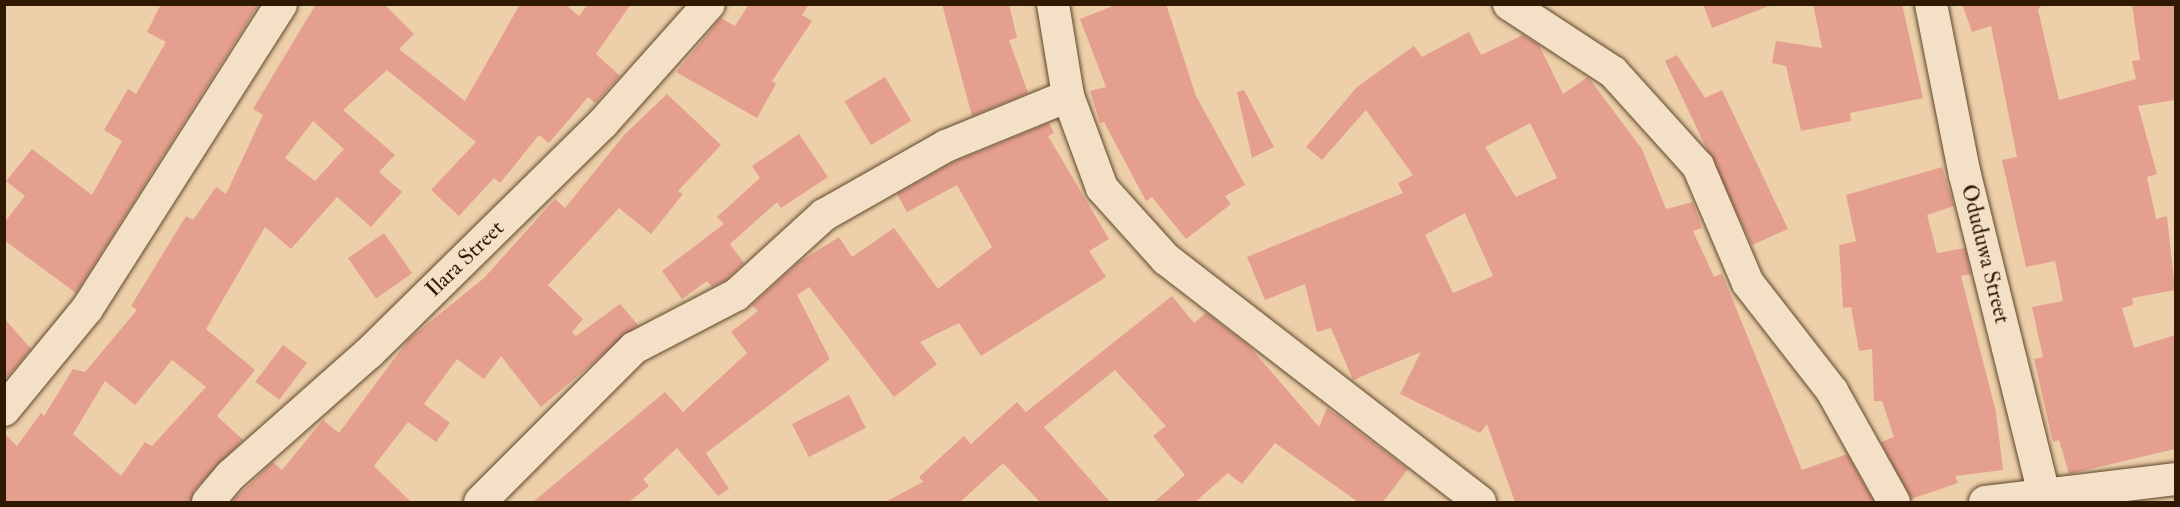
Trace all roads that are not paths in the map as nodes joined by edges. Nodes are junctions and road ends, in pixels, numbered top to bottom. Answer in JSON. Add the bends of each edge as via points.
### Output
{"nodes":[{"id":1,"x":281,"y":4,"type":"edge"},
{"id":2,"x":709,"y":4,"type":"edge"},
{"id":3,"x":1053,"y":4,"type":"edge"},
{"id":4,"x":1509,"y":4,"type":"edge"},
{"id":5,"x":1931,"y":4,"type":"edge"},
{"id":6,"x":1068,"y":96,"type":"junction"},
{"id":7,"x":4,"y":410,"type":"edge"},
{"id":8,"x":2175,"y":479,"type":"edge"},
{"id":9,"x":2045,"y":499,"type":"edge"},
{"id":10,"x":208,"y":502,"type":"edge"},
{"id":11,"x":480,"y":502,"type":"edge"},
{"id":12,"x":1480,"y":502,"type":"edge"},
{"id":13,"x":1894,"y":502,"type":"edge"},
{"id":14,"x":1985,"y":502,"type":"edge"}],
"edges":[{"from":1,"to":7,"type":"street","via":[[87,309]]},
{"from":2,"to":10,"type":"street","name":"Ilara Street","via":[[603,123],[369,353],[231,475]]},
{"from":3,"to":6,"type":"street"},
{"from":4,"to":13,"type":"street","via":[[1613,72],[1698,166],[1748,283],[1832,391]]},
{"from":5,"to":9,"type":"street","name":"Oduduwa Street","via":[[1965,175]]},
{"from":6,"to":11,"type":"street","via":[[946,146],[824,215],[736,295],[634,348]]},
{"from":6,"to":12,"type":"street","via":[[1102,188],[1166,259]]},
{"from":8,"to":9,"type":"street"},
{"from":9,"to":14,"type":"street"}]}
